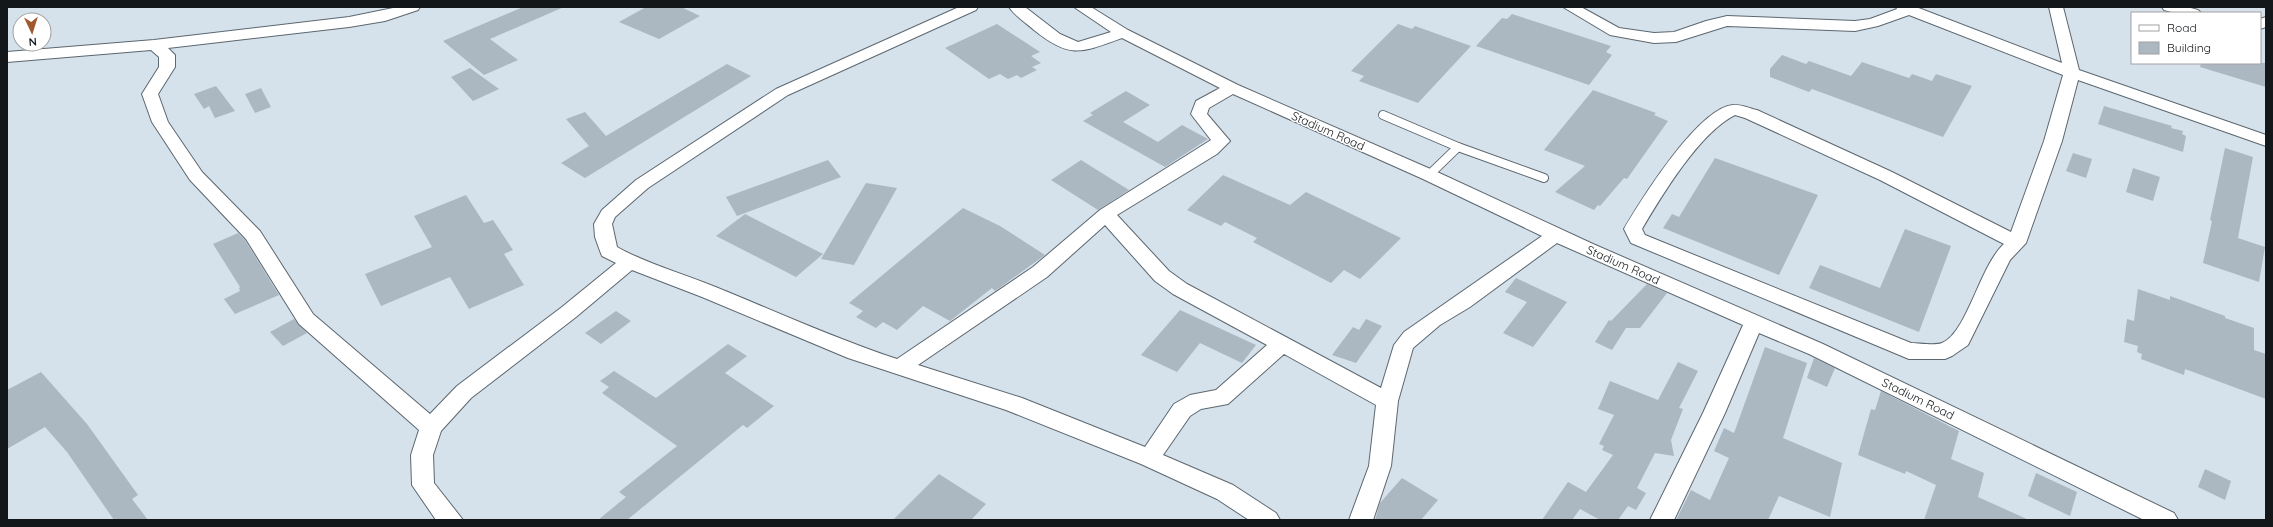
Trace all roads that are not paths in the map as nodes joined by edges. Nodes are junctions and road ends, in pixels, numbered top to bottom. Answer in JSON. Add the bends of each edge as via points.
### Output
{"nodes":[{"id":1,"x":413,"y":7,"type":"edge"},
{"id":2,"x":970,"y":7,"type":"edge"},
{"id":3,"x":1016,"y":7,"type":"edge"},
{"id":4,"x":1081,"y":7,"type":"edge"},
{"id":5,"x":1570,"y":7,"type":"edge"},
{"id":6,"x":2056,"y":7,"type":"edge"},
{"id":7,"x":2169,"y":7,"type":"edge"},
{"id":8,"x":1906,"y":8,"type":"edge"},
{"id":9,"x":2189,"y":12,"type":"edge"},
{"id":10,"x":1123,"y":33,"type":"junction"},
{"id":11,"x":154,"y":45,"type":"junction"},
{"id":12,"x":7,"y":57,"type":"edge"},
{"id":13,"x":2072,"y":73,"type":"junction"},
{"id":14,"x":1232,"y":88,"type":"junction"},
{"id":15,"x":1383,"y":115,"type":"dead end"},
{"id":16,"x":2266,"y":140,"type":"edge"},
{"id":17,"x":1458,"y":147,"type":"junction"},
{"id":18,"x":1428,"y":175,"type":"junction"},
{"id":19,"x":1544,"y":178,"type":"dead end"},
{"id":20,"x":1106,"y":214,"type":"junction"},
{"id":21,"x":1556,"y":235,"type":"junction"},
{"id":22,"x":2017,"y":243,"type":"junction"},
{"id":23,"x":629,"y":262,"type":"junction"},
{"id":24,"x":1754,"y":322,"type":"junction"},
{"id":25,"x":1284,"y":343,"type":"junction"},
{"id":26,"x":898,"y":368,"type":"junction"},
{"id":27,"x":1387,"y":401,"type":"junction"},
{"id":28,"x":430,"y":427,"type":"junction"},
{"id":29,"x":1149,"y":458,"type":"junction"},
{"id":30,"x":451,"y":520,"type":"edge"},
{"id":31,"x":1268,"y":520,"type":"edge"},
{"id":32,"x":1361,"y":520,"type":"edge"},
{"id":33,"x":1662,"y":520,"type":"edge"},
{"id":34,"x":2166,"y":520,"type":"edge"}],
"edges":[{"from":1,"to":11,"type":"street","via":[[385,16],[349,22]]},
{"from":2,"to":23,"type":"street","via":[[782,92],[642,184],[608,214],[603,224],[609,251]]},
{"from":3,"to":10,"type":"street","via":[[1061,42],[1071,46],[1082,46]]},
{"from":4,"to":10,"type":"street","name":"Stadium Road"},
{"from":5,"to":8,"type":"street","via":[[1615,32],[1654,38],[1676,37],[1727,21],[1854,26],[1873,23]]},
{"from":6,"to":13,"type":"street"},
{"from":7,"to":9,"type":"street"},
{"from":8,"to":13,"type":"street"},
{"from":10,"to":14,"type":"street","name":"Stadium Road"},
{"from":11,"to":12,"type":"street"},
{"from":11,"to":28,"type":"street","via":[[167,55],[167,67],[150,94],[160,122],[196,176],[253,235],[306,319]]},
{"from":13,"to":16,"type":"street"},
{"from":13,"to":22,"type":"street","via":[[2053,141]]},
{"from":14,"to":18,"type":"street","name":"Stadium Road"},
{"from":14,"to":20,"type":"street","via":[[1202,105],[1199,114],[1221,141],[1212,150]]},
{"from":15,"to":17,"type":"lane"},
{"from":17,"to":18,"type":"lane"},
{"from":17,"to":19,"type":"lane"},
{"from":18,"to":21,"type":"street","name":"Stadium Road"},
{"from":20,"to":25,"type":"street","via":[[1162,276],[1180,289]]},
{"from":20,"to":26,"type":"street","via":[[1040,272]]},
{"from":21,"to":24,"type":"street","name":"Stadium Road"},
{"from":21,"to":27,"type":"street","via":[[1411,337],[1404,345]]},
{"from":22,"to":22,"type":"street","via":[[1886,176],[1751,114],[1733,110],[1717,118],[1667,174],[1633,229],[1638,239],[1909,351],[1945,351],[1961,340],[2002,256]]},
{"from":23,"to":26,"type":"street"},
{"from":23,"to":28,"type":"street","via":[[569,312],[464,392]]},
{"from":24,"to":33,"type":"street","via":[[1714,413]]},
{"from":24,"to":34,"type":"street","name":"Stadium Road","via":[[1816,349]]},
{"from":25,"to":27,"type":"street"},
{"from":25,"to":29,"type":"street","via":[[1221,398],[1197,401],[1182,410]]},
{"from":26,"to":29,"type":"street","via":[[1014,404]]},
{"from":27,"to":32,"type":"street","via":[[1380,466]]},
{"from":28,"to":30,"type":"street","via":[[422,455],[423,485]]},
{"from":29,"to":31,"type":"street","via":[[1224,492]]}]}
